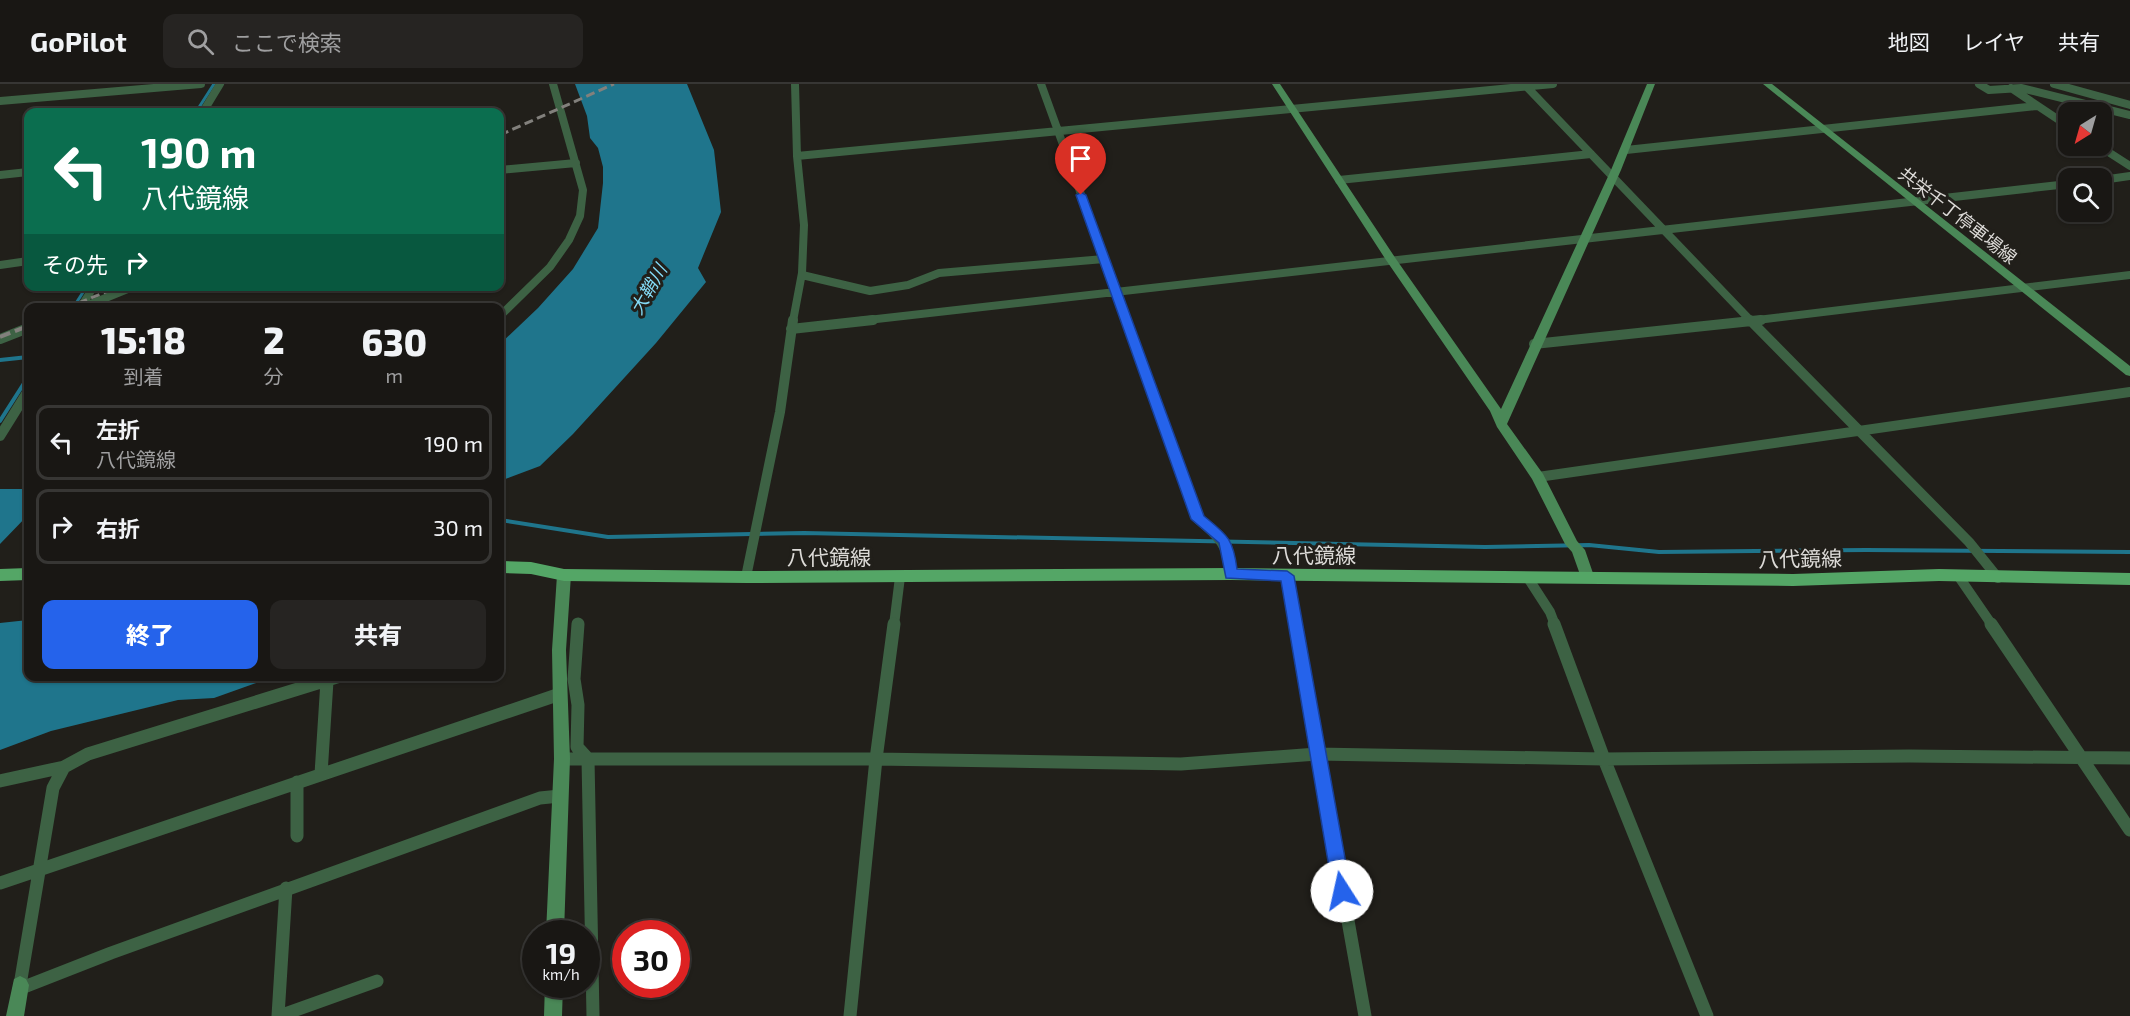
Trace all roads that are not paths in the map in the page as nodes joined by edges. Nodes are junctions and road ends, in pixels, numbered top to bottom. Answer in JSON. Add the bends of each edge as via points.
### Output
{"nodes":[{"id":1,"x":201,"y":84,"type":"edge"},
{"id":2,"x":220,"y":84,"type":"edge"},
{"id":3,"x":553,"y":84,"type":"edge"},
{"id":4,"x":795,"y":84,"type":"edge"},
{"id":5,"x":1041,"y":84,"type":"edge"},
{"id":6,"x":1276,"y":84,"type":"edge"},
{"id":7,"x":1553,"y":84,"type":"edge"},
{"id":8,"x":1651,"y":84,"type":"edge"},
{"id":9,"x":1767,"y":84,"type":"edge"},
{"id":10,"x":1979,"y":84,"type":"edge"},
{"id":11,"x":2054,"y":84,"type":"edge"},
{"id":12,"x":1525,"y":86,"type":"edge"},
{"id":13,"x":2066,"y":86,"type":"edge"},
{"id":14,"x":2011,"y":88,"type":"junction"},
{"id":15,"x":0,"y":101,"type":"edge"},
{"id":16,"x":2037,"y":105,"type":"junction"},
{"id":17,"x":2130,"y":105,"type":"edge"},
{"id":18,"x":205,"y":108,"type":"edge"},
{"id":19,"x":1293,"y":110,"type":"junction"},
{"id":20,"x":2130,"y":115,"type":"edge"},
{"id":21,"x":2058,"y":119,"type":"edge"},
{"id":22,"x":1822,"y":128,"type":"junction"},
{"id":23,"x":1058,"y":132,"type":"junction"},
{"id":24,"x":1626,"y":150,"type":"junction"},
{"id":25,"x":1591,"y":154,"type":"junction"},
{"id":26,"x":2112,"y":154,"type":"edge"},
{"id":27,"x":798,"y":156,"type":"junction"},
{"id":28,"x":576,"y":163,"type":"junction"},
{"id":29,"x":2130,"y":166,"type":"edge"},
{"id":30,"x":504,"y":170,"type":"edge"},
{"id":31,"x":24,"y":172,"type":"edge"},
{"id":32,"x":0,"y":175,"type":"edge"},
{"id":33,"x":2130,"y":176,"type":"edge"},
{"id":34,"x":1613,"y":178,"type":"junction"},
{"id":35,"x":2112,"y":179,"type":"edge"},
{"id":36,"x":1339,"y":180,"type":"junction"},
{"id":37,"x":2058,"y":185,"type":"edge"},
{"id":38,"x":1914,"y":201,"type":"junction"},
{"id":39,"x":1663,"y":229,"type":"junction"},
{"id":40,"x":1586,"y":238,"type":"junction"},
{"id":41,"x":1104,"y":259,"type":"junction"},
{"id":42,"x":1391,"y":260,"type":"junction"},
{"id":43,"x":24,"y":262,"type":"edge"},
{"id":44,"x":0,"y":265,"type":"edge"},
{"id":45,"x":802,"y":275,"type":"junction"},
{"id":46,"x":2130,"y":275,"type":"edge"},
{"id":47,"x":2024,"y":288,"type":"junction"},
{"id":48,"x":123,"y":291,"type":"edge"},
{"id":49,"x":1116,"y":292,"type":"junction"},
{"id":50,"x":93,"y":303,"type":"edge"},
{"id":51,"x":504,"y":312,"type":"edge"},
{"id":52,"x":1751,"y":321,"type":"junction"},
{"id":53,"x":24,"y":329,"type":"edge"},
{"id":54,"x":791,"y":329,"type":"junction"},
{"id":55,"x":0,"y":339,"type":"edge"},
{"id":56,"x":1534,"y":344,"type":"junction"},
{"id":57,"x":2130,"y":372,"type":"edge"},
{"id":58,"x":2130,"y":392,"type":"edge"},
{"id":59,"x":24,"y":397,"type":"edge"},
{"id":60,"x":1501,"y":424,"type":"junction"},
{"id":61,"x":1860,"y":431,"type":"junction"},
{"id":62,"x":0,"y":436,"type":"edge"},
{"id":63,"x":1538,"y":477,"type":"junction"},
{"id":64,"x":504,"y":567,"type":"edge"},
{"id":65,"x":24,"y":574,"type":"edge"},
{"id":66,"x":1231,"y":574,"type":"junction"},
{"id":67,"x":0,"y":575,"type":"edge"},
{"id":68,"x":564,"y":575,"type":"junction"},
{"id":69,"x":1287,"y":576,"type":"junction"},
{"id":70,"x":746,"y":577,"type":"junction"},
{"id":71,"x":900,"y":577,"type":"junction"},
{"id":72,"x":1959,"y":577,"type":"junction"},
{"id":73,"x":1528,"y":578,"type":"junction"},
{"id":74,"x":1998,"y":578,"type":"junction"},
{"id":75,"x":1588,"y":579,"type":"junction"},
{"id":76,"x":2130,"y":579,"type":"edge"},
{"id":77,"x":578,"y":624,"type":"dead end"},
{"id":78,"x":577,"y":659,"type":"junction"},
{"id":79,"x":560,"y":662,"type":"junction"},
{"id":80,"x":327,"y":681,"type":"joint"},
{"id":81,"x":560,"y":701,"type":"junction"},
{"id":82,"x":578,"y":705,"type":"junction"},
{"id":83,"x":1317,"y":754,"type":"junction"},
{"id":84,"x":2081,"y":758,"type":"junction"},
{"id":85,"x":2130,"y":758,"type":"edge"},
{"id":86,"x":562,"y":759,"type":"junction"},
{"id":87,"x":588,"y":759,"type":"junction"},
{"id":88,"x":876,"y":759,"type":"junction"},
{"id":89,"x":1604,"y":759,"type":"junction"},
{"id":90,"x":64,"y":767,"type":"junction"},
{"id":91,"x":321,"y":774,"type":"junction"},
{"id":92,"x":0,"y":782,"type":"edge"},
{"id":93,"x":297,"y":782,"type":"junction"},
{"id":94,"x":560,"y":796,"type":"junction"},
{"id":95,"x":2130,"y":830,"type":"edge"},
{"id":96,"x":297,"y":836,"type":"dead end"},
{"id":97,"x":39,"y":870,"type":"junction"},
{"id":98,"x":0,"y":883,"type":"edge"},
{"id":99,"x":286,"y":888,"type":"junction"},
{"id":100,"x":555,"y":920,"type":"edge"},
{"id":101,"x":377,"y":981,"type":"dead end"},
{"id":102,"x":20,"y":987,"type":"junction"},
{"id":103,"x":554,"y":998,"type":"edge"},
{"id":104,"x":15,"y":1016,"type":"edge"},
{"id":105,"x":279,"y":1016,"type":"edge"},
{"id":106,"x":553,"y":1016,"type":"edge"},
{"id":107,"x":593,"y":1016,"type":"edge"},
{"id":108,"x":850,"y":1016,"type":"edge"},
{"id":109,"x":1365,"y":1016,"type":"edge"},
{"id":110,"x":1707,"y":1016,"type":"edge"}],
"edges":[{"from":1,"to":15,"type":"street"},
{"from":2,"to":18,"type":"street"},
{"from":3,"to":28,"type":"street"},
{"from":4,"to":27,"type":"street"},
{"from":5,"to":23,"type":"street"},
{"from":6,"to":19,"type":"street"},
{"from":7,"to":12,"type":"street"},
{"from":8,"to":24,"type":"street"},
{"from":9,"to":22,"type":"street","name":"共栄千丁停車場線"},
{"from":10,"to":14,"type":"street","via":[[1989,90]]},
{"from":11,"to":13,"type":"street"},
{"from":12,"to":19,"type":"street"},
{"from":12,"to":25,"type":"street"},
{"from":13,"to":17,"type":"street"},
{"from":14,"to":16,"type":"street"},
{"from":14,"to":20,"type":"street"},
{"from":16,"to":21,"type":"street"},
{"from":16,"to":22,"type":"street"},
{"from":19,"to":23,"type":"street"},
{"from":19,"to":36,"type":"street"},
{"from":22,"to":24,"type":"street"},
{"from":22,"to":38,"type":"street","name":"共栄千丁停車場線"},
{"from":23,"to":27,"type":"street"},
{"from":23,"to":41,"type":"street"},
{"from":24,"to":34,"type":"street"},
{"from":25,"to":34,"type":"street"},
{"from":25,"to":36,"type":"street"},
{"from":26,"to":29,"type":"street"},
{"from":27,"to":45,"type":"street","via":[[804,225]]},
{"from":28,"to":30,"type":"street"},
{"from":28,"to":51,"type":"street","via":[[583,190],[580,216],[569,240],[550,267]]},
{"from":31,"to":32,"type":"street"},
{"from":33,"to":35,"type":"street"},
{"from":34,"to":39,"type":"street"},
{"from":34,"to":40,"type":"street"},
{"from":36,"to":42,"type":"street"},
{"from":37,"to":38,"type":"street"},
{"from":38,"to":39,"type":"street"},
{"from":38,"to":47,"type":"street","name":"共栄千丁停車場線"},
{"from":39,"to":40,"type":"street"},
{"from":39,"to":52,"type":"street"},
{"from":40,"to":42,"type":"street"},
{"from":40,"to":56,"type":"street"},
{"from":41,"to":45,"type":"street","via":[[939,273],[908,285],[870,291]]},
{"from":41,"to":49,"type":"street"},
{"from":42,"to":49,"type":"street"},
{"from":42,"to":60,"type":"street","via":[[1496,410]]},
{"from":43,"to":44,"type":"street"},
{"from":45,"to":54,"type":"street"},
{"from":46,"to":47,"type":"street"},
{"from":47,"to":52,"type":"street"},
{"from":47,"to":57,"type":"street","name":"共栄千丁停車場線"},
{"from":48,"to":50,"type":"street"},
{"from":49,"to":54,"type":"street"},
{"from":49,"to":66,"type":"street","via":[[1198,519],[1225,543]]},
{"from":52,"to":56,"type":"street"},
{"from":52,"to":61,"type":"street"},
{"from":53,"to":55,"type":"street"},
{"from":54,"to":70,"type":"street","via":[[780,412]]},
{"from":56,"to":60,"type":"street"},
{"from":58,"to":61,"type":"street"},
{"from":59,"to":62,"type":"street"},
{"from":60,"to":63,"type":"street"},
{"from":61,"to":63,"type":"street"},
{"from":61,"to":74,"type":"street","via":[[1970,542]]},
{"from":63,"to":75,"type":"street"},
{"from":64,"to":68,"type":"main road","name":"八代鏡線"},
{"from":65,"to":67,"type":"main road"},
{"from":66,"to":69,"type":"main road","name":"八代鏡線"},
{"from":66,"to":71,"type":"main road","name":"八代鏡線"},
{"from":68,"to":70,"type":"main road","name":"八代鏡線"},
{"from":68,"to":79,"type":"street"},
{"from":69,"to":73,"type":"main road","name":"八代鏡線"},
{"from":69,"to":83,"type":"street"},
{"from":70,"to":71,"type":"main road","name":"八代鏡線"},
{"from":71,"to":88,"type":"street"},
{"from":72,"to":74,"type":"main road","name":"八代鏡線"},
{"from":72,"to":75,"type":"main road","name":"八代鏡線"},
{"from":72,"to":84,"type":"street"},
{"from":73,"to":75,"type":"main road","name":"八代鏡線"},
{"from":73,"to":89,"type":"street","via":[[1550,612]]},
{"from":74,"to":76,"type":"main road","name":"八代鏡線"},
{"from":77,"to":78,"type":"street"},
{"from":78,"to":79,"type":"street"},
{"from":78,"to":82,"type":"street","via":[[574,679]]},
{"from":79,"to":81,"type":"street"},
{"from":80,"to":90,"type":"street","via":[[157,731],[88,754]]},
{"from":80,"to":91,"type":"street"},
{"from":81,"to":82,"type":"street"},
{"from":81,"to":86,"type":"street"},
{"from":81,"to":91,"type":"street"},
{"from":82,"to":87,"type":"street","via":[[577,747]]},
{"from":83,"to":88,"type":"street","via":[[1180,764]]},
{"from":83,"to":89,"type":"street"},
{"from":83,"to":109,"type":"street"},
{"from":84,"to":85,"type":"street"},
{"from":84,"to":89,"type":"street"},
{"from":84,"to":95,"type":"street"},
{"from":86,"to":87,"type":"street"},
{"from":86,"to":94,"type":"street"},
{"from":87,"to":88,"type":"street"},
{"from":87,"to":107,"type":"street"},
{"from":88,"to":108,"type":"street"},
{"from":89,"to":110,"type":"street"},
{"from":90,"to":92,"type":"street"},
{"from":90,"to":97,"type":"street","via":[[53,788]]},
{"from":91,"to":93,"type":"street"},
{"from":93,"to":96,"type":"street"},
{"from":93,"to":97,"type":"street"},
{"from":94,"to":99,"type":"street","via":[[540,798]]},
{"from":94,"to":100,"type":"street"},
{"from":97,"to":98,"type":"street"},
{"from":97,"to":102,"type":"street"},
{"from":99,"to":102,"type":"street"},
{"from":99,"to":105,"type":"street"},
{"from":101,"to":105,"type":"street"},
{"from":102,"to":104,"type":"street"},
{"from":103,"to":106,"type":"street"}]}
